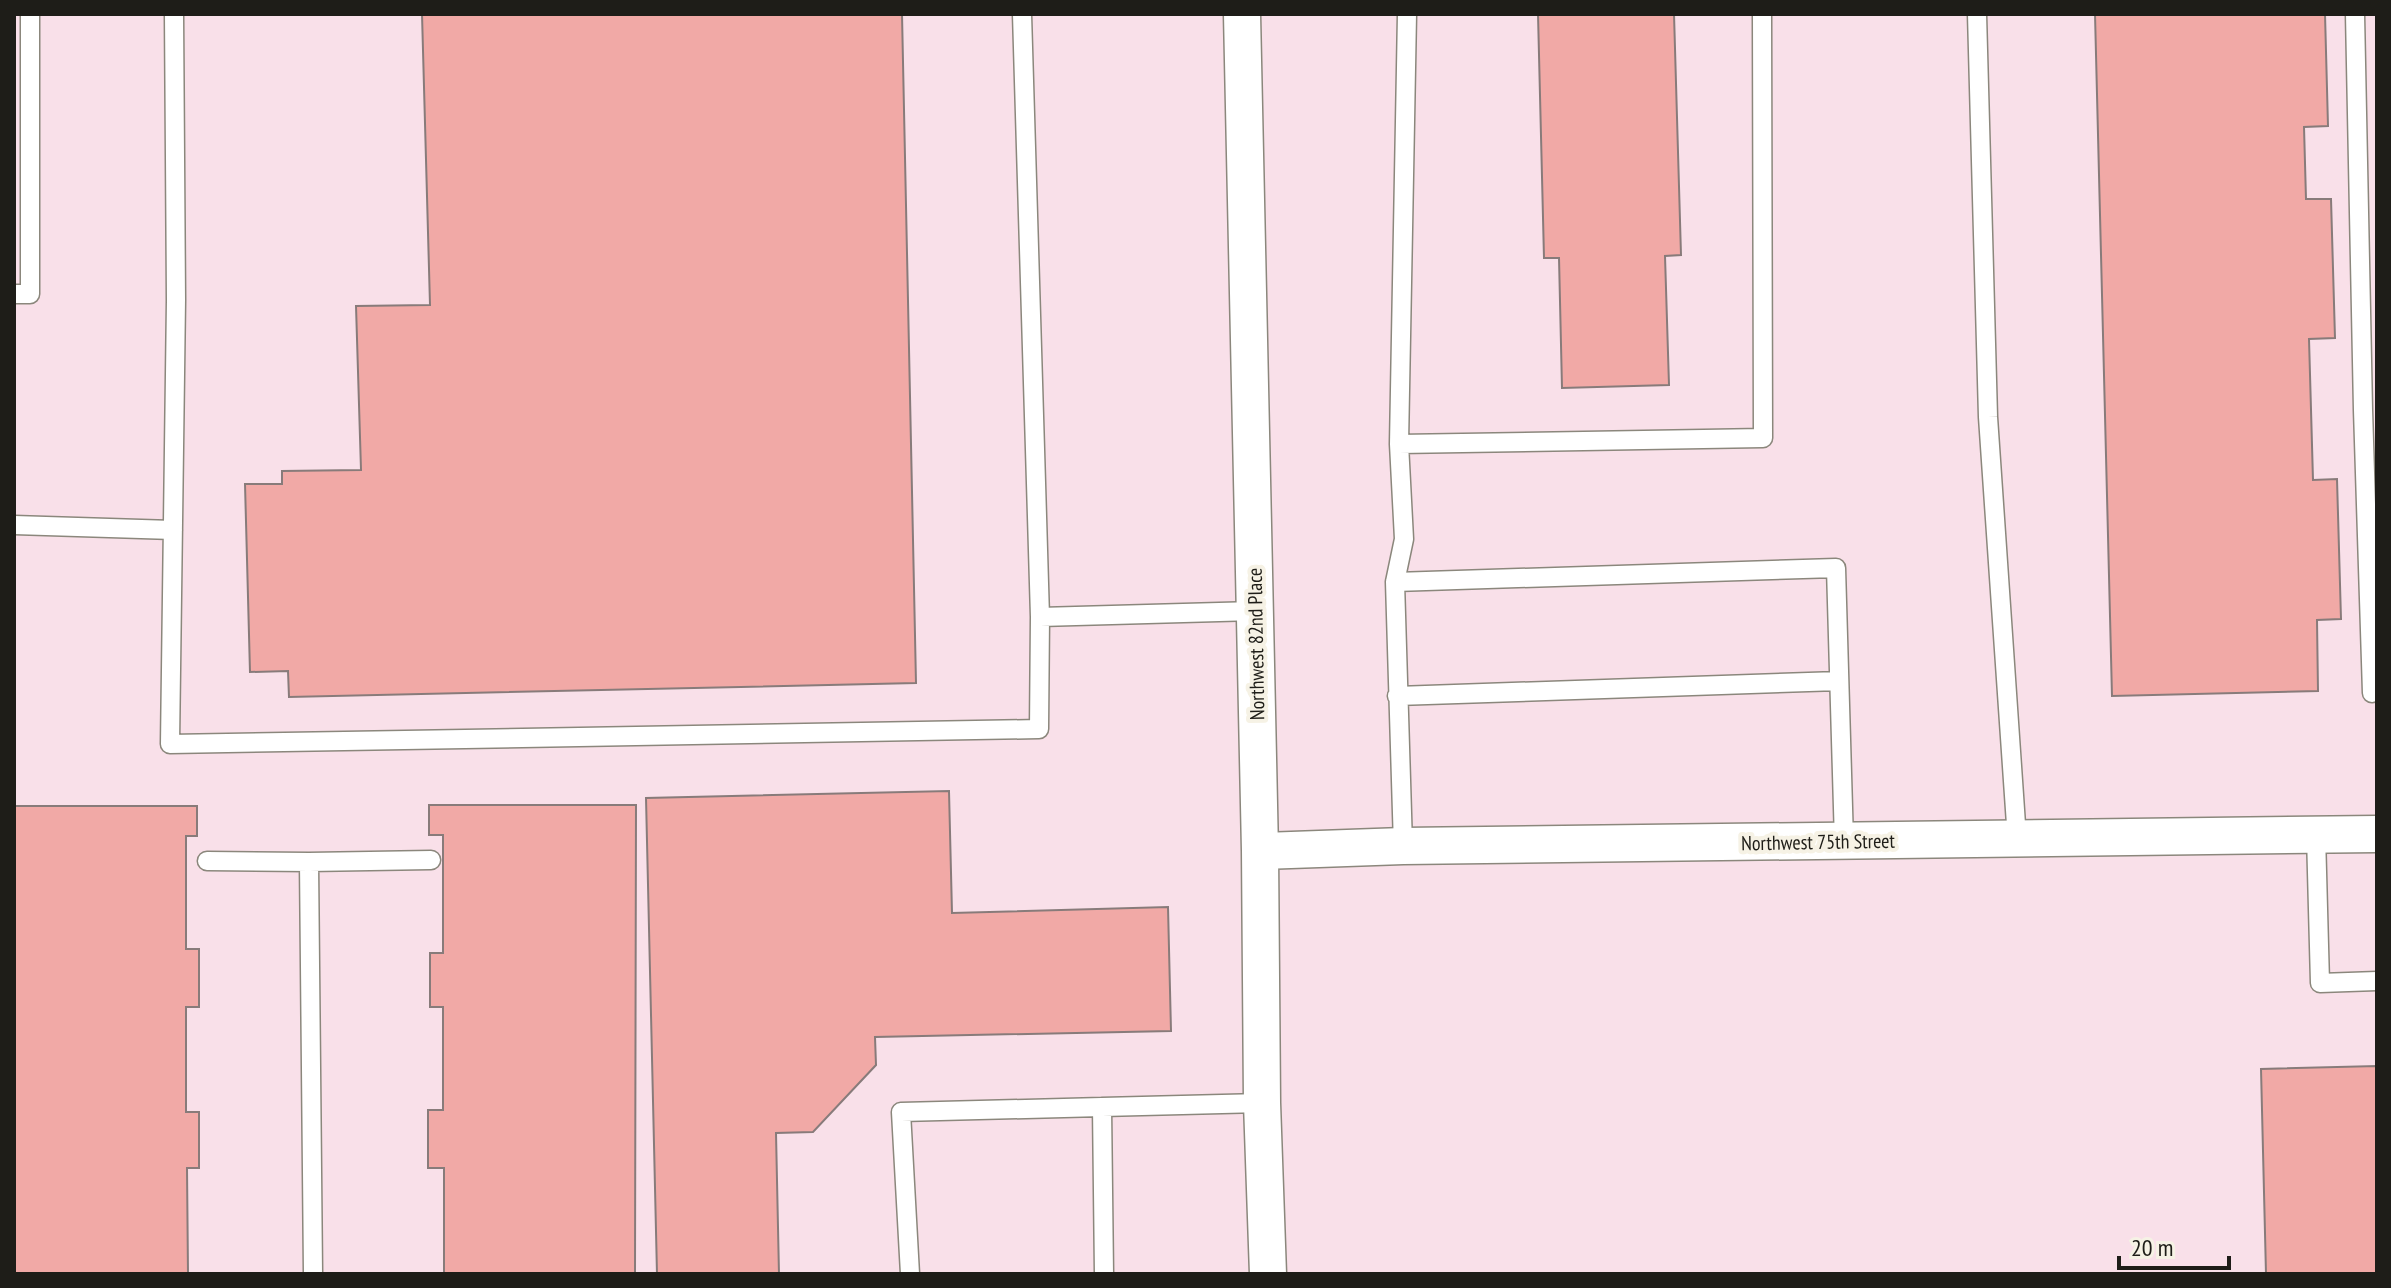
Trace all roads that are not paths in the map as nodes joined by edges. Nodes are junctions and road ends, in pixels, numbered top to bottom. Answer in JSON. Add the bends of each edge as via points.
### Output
{"nodes":[{"id":1,"x":30,"y":14,"type":"edge"},
{"id":2,"x":174,"y":14,"type":"edge"},
{"id":3,"x":1022,"y":14,"type":"edge"},
{"id":4,"x":1242,"y":14,"type":"edge"},
{"id":5,"x":1407,"y":14,"type":"edge"},
{"id":6,"x":1762,"y":14,"type":"edge"},
{"id":7,"x":1977,"y":14,"type":"edge"},
{"id":8,"x":2355,"y":14,"type":"edge"},
{"id":9,"x":14,"y":294,"type":"edge"},
{"id":10,"x":2370,"y":410,"type":"edge"},
{"id":11,"x":1399,"y":444,"type":"junction"},
{"id":12,"x":14,"y":525,"type":"edge"},
{"id":13,"x":173,"y":530,"type":"junction"},
{"id":14,"x":1395,"y":582,"type":"junction"},
{"id":15,"x":1255,"y":611,"type":"junction"},
{"id":16,"x":1040,"y":617,"type":"junction"},
{"id":17,"x":1839,"y":681,"type":"junction"},
{"id":18,"x":2372,"y":693,"type":"dead end"},
{"id":19,"x":1397,"y":696,"type":"junction"},
{"id":20,"x":2377,"y":834,"type":"edge"},
{"id":21,"x":2316,"y":835,"type":"junction"},
{"id":22,"x":2017,"y":839,"type":"junction"},
{"id":23,"x":1844,"y":842,"type":"junction"},
{"id":24,"x":1403,"y":846,"type":"junction"},
{"id":25,"x":1260,"y":851,"type":"junction"},
{"id":26,"x":431,"y":860,"type":"dead end"},
{"id":27,"x":207,"y":861,"type":"dead end"},
{"id":28,"x":309,"y":862,"type":"junction"},
{"id":29,"x":2377,"y":981,"type":"edge"},
{"id":30,"x":1262,"y":1103,"type":"junction"},
{"id":31,"x":1102,"y":1107,"type":"junction"},
{"id":32,"x":313,"y":1274,"type":"edge"},
{"id":33,"x":910,"y":1274,"type":"edge"},
{"id":34,"x":1104,"y":1274,"type":"edge"},
{"id":35,"x":1268,"y":1274,"type":"edge"}],
"edges":[{"from":1,"to":9,"type":"lane","via":[[30,294]]},
{"from":2,"to":13,"type":"lane"},
{"from":3,"to":16,"type":"lane"},
{"from":4,"to":15,"type":"street","name":"Northwest 82nd Place"},
{"from":5,"to":11,"type":"lane"},
{"from":6,"to":11,"type":"lane","via":[[1763,438]]},
{"from":7,"to":22,"type":"lane","via":[[1988,417]]},
{"from":8,"to":10,"type":"lane"},
{"from":10,"to":18,"type":"lane"},
{"from":11,"to":14,"type":"lane","via":[[1404,539]]},
{"from":12,"to":13,"type":"lane"},
{"from":13,"to":16,"type":"lane","via":[[170,744],[1039,729]]},
{"from":14,"to":17,"type":"lane","via":[[1836,568]]},
{"from":14,"to":19,"type":"lane"},
{"from":15,"to":16,"type":"lane"},
{"from":15,"to":25,"type":"street","name":"Northwest 82nd Place"},
{"from":17,"to":19,"type":"lane"},
{"from":17,"to":23,"type":"lane"},
{"from":19,"to":24,"type":"lane"},
{"from":20,"to":21,"type":"street","name":"Northwest 75th Street"},
{"from":21,"to":22,"type":"street","name":"Northwest 75th Street"},
{"from":21,"to":29,"type":"lane","via":[[2320,983]]},
{"from":22,"to":23,"type":"street","name":"Northwest 75th Street"},
{"from":23,"to":24,"type":"street","name":"Northwest 75th Street"},
{"from":24,"to":25,"type":"street","name":"Northwest 75th Street"},
{"from":25,"to":30,"type":"street","name":"Northwest 82nd Place"},
{"from":26,"to":28,"type":"lane"},
{"from":27,"to":28,"type":"lane"},
{"from":28,"to":32,"type":"lane"},
{"from":30,"to":31,"type":"lane"},
{"from":30,"to":35,"type":"street","name":"Northwest 82nd Place"},
{"from":31,"to":33,"type":"lane","via":[[901,1112]]},
{"from":31,"to":34,"type":"lane"}]}
